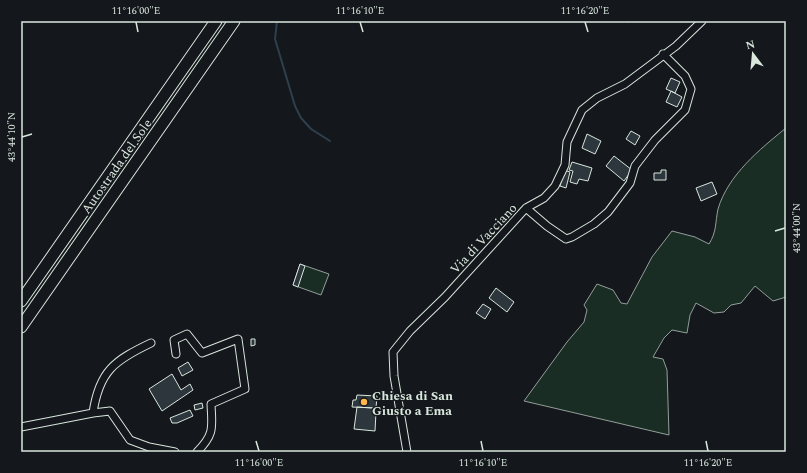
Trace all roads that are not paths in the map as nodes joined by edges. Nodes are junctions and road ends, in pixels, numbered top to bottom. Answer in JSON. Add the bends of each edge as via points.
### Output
{"nodes":[{"id":1,"x":216,"y":21,"type":"edge"},
{"id":2,"x":234,"y":21,"type":"edge"},
{"id":3,"x":702,"y":21,"type":"edge"},
{"id":4,"x":663,"y":54,"type":"junction"},
{"id":5,"x":526,"y":208,"type":"junction"},
{"id":6,"x":21,"y":301,"type":"edge"},
{"id":7,"x":21,"y":327,"type":"edge"},
{"id":8,"x":151,"y":343,"type":"dead end"},
{"id":9,"x":176,"y":354,"type":"dead end"},
{"id":10,"x":93,"y":413,"type":"junction"},
{"id":11,"x":21,"y":427,"type":"edge"},
{"id":12,"x":175,"y":452,"type":"edge"},
{"id":13,"x":197,"y":452,"type":"edge"},
{"id":14,"x":407,"y":452,"type":"edge"}],
"edges":[{"from":1,"to":6,"type":"highway","name":"Autostrada del Sole"},
{"from":2,"to":7,"type":"highway","name":"Autostrada del Sole"},
{"from":3,"to":4,"type":"street","name":"Via di Vacciano","via":[[676,46]]},
{"from":4,"to":5,"type":"street","name":"Via di Vacciano","via":[[625,84],[597,98],[582,110],[567,142],[565,165],[555,186],[544,198]]},
{"from":4,"to":5,"type":"street","via":[[685,76],[691,89],[684,110],[655,140],[635,166],[630,183],[608,212],[594,224],[566,239]]},
{"from":5,"to":14,"type":"street","name":"Via di Vacciano","via":[[393,352],[394,376]]},
{"from":8,"to":10,"type":"street","via":[[123,356],[108,370],[96,394]]},
{"from":9,"to":13,"type":"street","via":[[174,340],[187,334],[202,353],[238,339],[245,389],[211,404],[212,430],[205,444]]},
{"from":10,"to":11,"type":"street"},
{"from":10,"to":12,"type":"street","via":[[110,411],[130,440]]}]}
